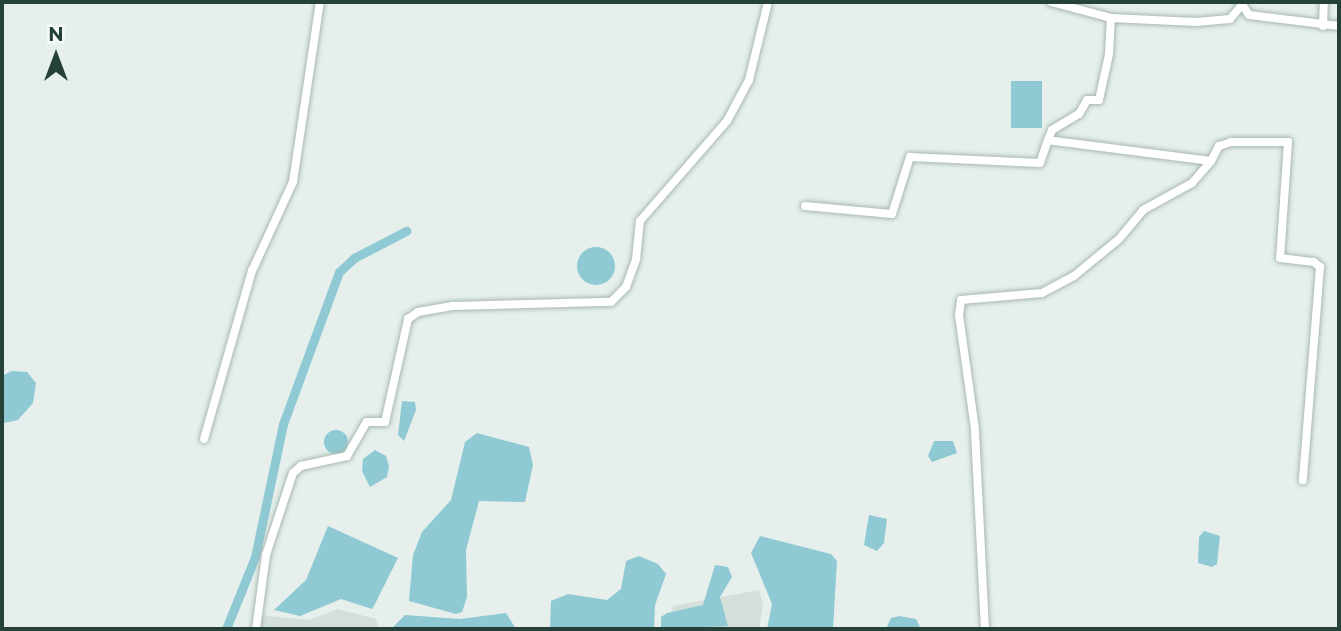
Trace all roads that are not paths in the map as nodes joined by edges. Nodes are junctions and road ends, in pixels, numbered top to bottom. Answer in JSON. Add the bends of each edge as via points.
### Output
{"nodes":[{"id":1,"x":320,"y":2,"type":"edge"},
{"id":2,"x":768,"y":2,"type":"edge"},
{"id":3,"x":1051,"y":2,"type":"edge"},
{"id":4,"x":1324,"y":2,"type":"edge"},
{"id":5,"x":1241,"y":4,"type":"edge"},
{"id":6,"x":1111,"y":18,"type":"junction"},
{"id":7,"x":1323,"y":26,"type":"junction"},
{"id":8,"x":1339,"y":26,"type":"edge"},
{"id":9,"x":1048,"y":140,"type":"junction"},
{"id":10,"x":1211,"y":161,"type":"junction"},
{"id":11,"x":805,"y":206,"type":"dead end"},
{"id":12,"x":204,"y":439,"type":"dead end"},
{"id":13,"x":1303,"y":480,"type":"dead end"},
{"id":14,"x":256,"y":629,"type":"edge"},
{"id":15,"x":985,"y":629,"type":"edge"}],
"edges":[{"from":1,"to":12,"type":"street","via":[[293,182],[252,271]]},
{"from":2,"to":14,"type":"street","via":[[749,80],[727,121],[640,222],[636,259],[626,287],[611,302],[453,306],[418,312],[408,319],[385,422],[367,422],[347,456],[301,466],[293,473],[266,555]]},
{"from":3,"to":6,"type":"street"},
{"from":4,"to":7,"type":"street"},
{"from":5,"to":6,"type":"street","via":[[1230,19]]},
{"from":5,"to":7,"type":"street","via":[[1249,15]]},
{"from":6,"to":9,"type":"street","via":[[1099,100],[1087,100],[1079,114],[1052,130]]},
{"from":7,"to":8,"type":"street"},
{"from":9,"to":10,"type":"street"},
{"from":9,"to":11,"type":"street","via":[[1040,163],[910,157],[892,214]]},
{"from":10,"to":13,"type":"street","via":[[1219,146],[1231,142],[1288,142],[1280,258],[1314,262],[1320,267]]},
{"from":10,"to":15,"type":"street","via":[[1192,183],[1143,211],[1119,239],[1074,276],[1042,293],[961,300],[959,315],[975,429]]}]}
